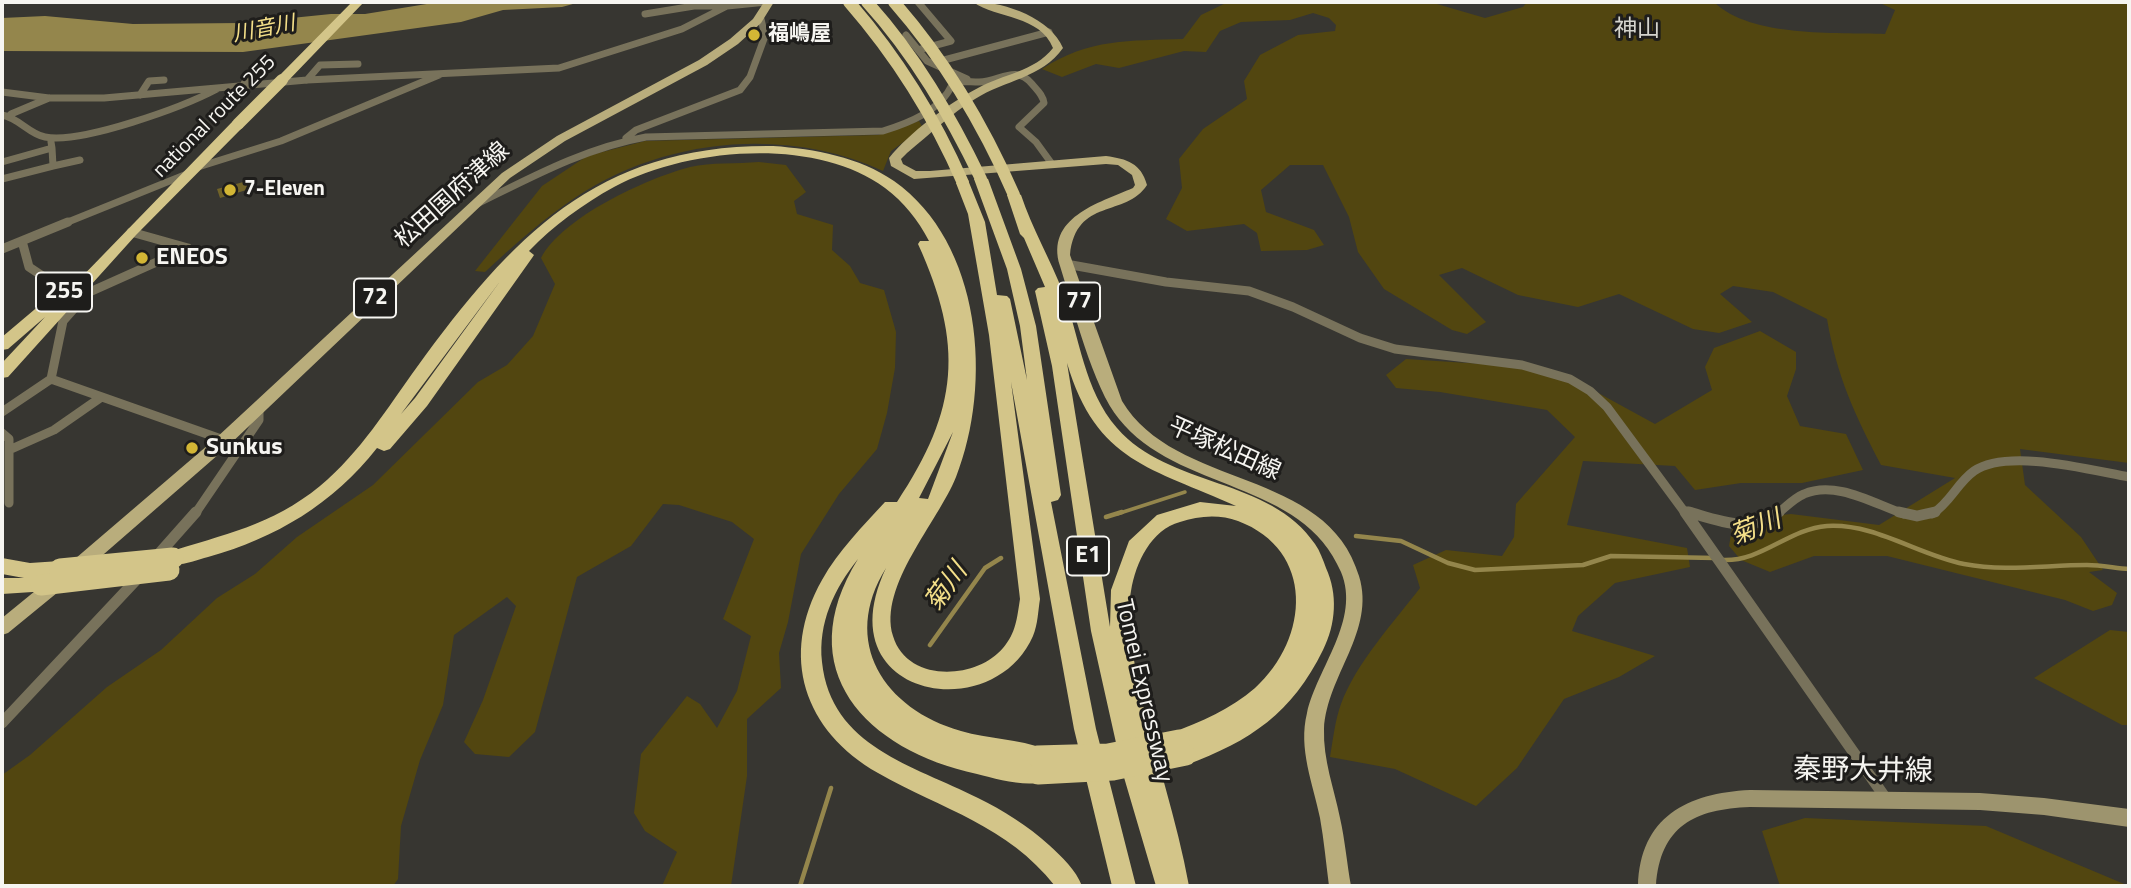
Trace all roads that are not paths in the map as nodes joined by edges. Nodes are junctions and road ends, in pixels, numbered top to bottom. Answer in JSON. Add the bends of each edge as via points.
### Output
{"nodes":[{"id":1,"x":358,"y":2,"type":"edge"},
{"id":2,"x":768,"y":2,"type":"edge"},
{"id":3,"x":849,"y":2,"type":"edge"},
{"id":4,"x":867,"y":2,"type":"edge"},
{"id":5,"x":894,"y":2,"type":"edge"},
{"id":6,"x":918,"y":2,"type":"edge"},
{"id":7,"x":978,"y":2,"type":"edge"},
{"id":8,"x":727,"y":6,"type":"junction"},
{"id":9,"x":645,"y":14,"type":"dead end"},
{"id":10,"x":761,"y":19,"type":"junction"},
{"id":11,"x":1049,"y":32,"type":"junction"},
{"id":12,"x":906,"y":35,"type":"dead end"},
{"id":13,"x":918,"y":50,"type":"junction"},
{"id":14,"x":933,"y":63,"type":"junction"},
{"id":15,"x":358,"y":64,"type":"dead end"},
{"id":16,"x":260,"y":71,"type":"dead end"},
{"id":17,"x":443,"y":73,"type":"junction"},
{"id":18,"x":1021,"y":75,"type":"junction"},
{"id":19,"x":967,"y":79,"type":"junction"},
{"id":20,"x":164,"y":80,"type":"dead end"},
{"id":21,"x":307,"y":80,"type":"junction"},
{"id":22,"x":243,"y":85,"type":"junction"},
{"id":23,"x":221,"y":87,"type":"junction"},
{"id":24,"x":2,"y":92,"type":"edge"},
{"id":25,"x":139,"y":95,"type":"junction"},
{"id":26,"x":50,"y":98,"type":"junction"},
{"id":27,"x":5,"y":115,"type":"edge"},
{"id":28,"x":50,"y":138,"type":"junction"},
{"id":29,"x":624,"y":140,"type":"junction"},
{"id":30,"x":52,"y":148,"type":"junction"},
{"id":31,"x":80,"y":160,"type":"dead end"},
{"id":32,"x":2,"y":162,"type":"edge"},
{"id":33,"x":1052,"y":164,"type":"junction"},
{"id":34,"x":53,"y":166,"type":"junction"},
{"id":35,"x":191,"y":171,"type":"junction"},
{"id":36,"x":2,"y":179,"type":"edge"},
{"id":37,"x":972,"y":181,"type":"junction"},
{"id":38,"x":471,"y":208,"type":"junction"},
{"id":39,"x":975,"y":214,"type":"junction"},
{"id":40,"x":1024,"y":222,"type":"junction"},
{"id":41,"x":131,"y":232,"type":"junction"},
{"id":42,"x":22,"y":241,"type":"junction"},
{"id":43,"x":2,"y":249,"type":"edge"},
{"id":44,"x":1066,"y":264,"type":"junction"},
{"id":45,"x":76,"y":294,"type":"junction"},
{"id":46,"x":2,"y":345,"type":"edge"},
{"id":47,"x":30,"y":345,"type":"junction"},
{"id":48,"x":2,"y":358,"type":"edge"},
{"id":49,"x":2,"y":373,"type":"edge"},
{"id":50,"x":51,"y":379,"type":"junction"},
{"id":51,"x":2,"y":382,"type":"edge"},
{"id":52,"x":100,"y":398,"type":"junction"},
{"id":53,"x":259,"y":409,"type":"junction"},
{"id":54,"x":2,"y":412,"type":"edge"},
{"id":55,"x":2,"y":433,"type":"edge"},
{"id":56,"x":958,"y":439,"type":"junction"},
{"id":57,"x":224,"y":440,"type":"junction"},
{"id":58,"x":9,"y":450,"type":"junction"},
{"id":59,"x":930,"y":462,"type":"junction"},
{"id":60,"x":2129,"y":477,"type":"edge"},
{"id":61,"x":9,"y":503,"type":"dead end"},
{"id":62,"x":1687,"y":511,"type":"junction"},
{"id":63,"x":171,"y":564,"type":"junction"},
{"id":64,"x":2,"y":566,"type":"edge"},
{"id":65,"x":36,"y":578,"type":"junction"},
{"id":66,"x":5,"y":583,"type":"edge"},
{"id":67,"x":2,"y":628,"type":"edge"},
{"id":68,"x":2,"y":723,"type":"edge"},
{"id":69,"x":1086,"y":729,"type":"junction"},
{"id":70,"x":1183,"y":748,"type":"junction"},
{"id":71,"x":1037,"y":765,"type":"junction"},
{"id":72,"x":1887,"y":800,"type":"junction"},
{"id":73,"x":2129,"y":818,"type":"edge"},
{"id":74,"x":1070,"y":886,"type":"edge"},
{"id":75,"x":1124,"y":886,"type":"edge"},
{"id":76,"x":1167,"y":886,"type":"edge"},
{"id":77,"x":1177,"y":886,"type":"edge"},
{"id":78,"x":1340,"y":886,"type":"edge"},
{"id":79,"x":1647,"y":886,"type":"edge"}],
"edges":[{"from":1,"to":35,"type":"highway","name":"national route 255","number":"255","bridge":true},
{"from":2,"to":8,"type":"street"},
{"from":2,"to":10,"type":"main road","name":"松田国府津線","number":"72"},
{"from":3,"to":37,"type":"highway","number":"E1","bridge":true,"via":[[911,83]]},
{"from":4,"to":37,"type":"highway","number":"E1","bridge":true,"via":[[924,74],[962,138]]},
{"from":5,"to":40,"type":"highway","name":"Tomei Expressway","number":"E1","bridge":true,"via":[[966,98]]},
{"from":6,"to":13,"type":"street","via":[[951,41]]},
{"from":7,"to":11,"type":"main road"},
{"from":8,"to":9,"type":"street"},
{"from":8,"to":17,"type":"street","via":[[682,29],[576,65]]},
{"from":10,"to":29,"type":"street","via":[[765,36],[750,77],[740,90],[636,130]]},
{"from":10,"to":38,"type":"main road","name":"松田国府津線","number":"72","via":[[688,73],[594,118],[538,152]]},
{"from":11,"to":14,"type":"street"},
{"from":11,"to":18,"type":"main road","name":"平塚松田線","number":"77","via":[[1057,42],[1055,54]]},
{"from":12,"to":13,"type":"street"},
{"from":13,"to":14,"type":"street"},
{"from":14,"to":19,"type":"street"},
{"from":15,"to":21,"type":"street","via":[[320,65]]},
{"from":16,"to":22,"type":"street","via":[[252,72]]},
{"from":17,"to":21,"type":"street"},
{"from":17,"to":35,"type":"street","via":[[281,141]]},
{"from":18,"to":19,"type":"street","via":[[1006,74],[980,82]]},
{"from":18,"to":33,"type":"street","via":[[1044,103],[1019,127]]},
{"from":18,"to":33,"type":"main road","name":"平塚松田線","number":"77","via":[[982,89],[903,150],[895,158],[897,166],[914,175],[930,175]]},
{"from":19,"to":29,"type":"street","via":[[952,85],[946,98],[911,122],[883,131]]},
{"from":20,"to":25,"type":"street","via":[[149,81]]},
{"from":21,"to":22,"type":"street"},
{"from":22,"to":23,"type":"street"},
{"from":23,"to":25,"type":"street"},
{"from":23,"to":28,"type":"street","via":[[175,109],[101,130]]},
{"from":24,"to":26,"type":"street"},
{"from":25,"to":26,"type":"street"},
{"from":26,"to":27,"type":"street"},
{"from":27,"to":28,"type":"street"},
{"from":28,"to":30,"type":"street"},
{"from":29,"to":38,"type":"street","via":[[573,158]]},
{"from":30,"to":32,"type":"street"},
{"from":30,"to":34,"type":"street"},
{"from":31,"to":34,"type":"street"},
{"from":33,"to":44,"type":"main road","name":"平塚松田線","number":"77","via":[[1113,161],[1130,167],[1142,186],[1077,219],[1062,242]]},
{"from":34,"to":36,"type":"street"},
{"from":35,"to":41,"type":"highway","name":"national route 255","number":"255"},
{"from":35,"to":42,"type":"street"},
{"from":37,"to":39,"type":"highway","number":"E1"},
{"from":37,"to":69,"type":"highway","number":"E1","via":[[1014,269],[1028,326]]},
{"from":38,"to":53,"type":"main road","name":"松田国府津線","number":"72"},
{"from":39,"to":56,"type":"highway","via":[[997,335],[1030,599],[1022,638],[998,668],[968,681],[936,680],[906,669],[889,653],[882,633],[882,612],[896,569],[943,487]]},
{"from":39,"to":69,"type":"highway","number":"E1","via":[[994,270],[1017,369]]},
{"from":40,"to":70,"type":"highway","via":[[1050,279],[1088,397],[1115,437],[1164,471],[1276,517],[1301,538],[1316,560],[1325,596],[1322,631],[1305,668],[1265,714],[1216,743]]},
{"from":40,"to":76,"type":"highway","name":"Tomei Expressway","number":"E1","via":[[1056,349],[1094,595],[1121,725]]},
{"from":41,"to":45,"type":"highway","name":"national route 255","number":"255"},
{"from":41,"to":45,"type":"street","via":[[188,248]]},
{"from":42,"to":43,"type":"street"},
{"from":42,"to":45,"type":"street","via":[[29,267]]},
{"from":44,"to":62,"type":"street","via":[[1248,291],[1387,348],[1521,365],[1570,380],[1603,403]]},
{"from":44,"to":78,"type":"main road","name":"平塚松田線","number":"77","via":[[1109,391],[1125,417],[1174,457],[1284,502],[1334,543],[1350,574],[1354,604],[1349,630],[1316,715],[1315,762]]},
{"from":45,"to":46,"type":"highway"},
{"from":45,"to":47,"type":"highway","name":"national route 255","number":"255"},
{"from":45,"to":48,"type":"highway","name":"national route 255","number":"255"},
{"from":45,"to":50,"type":"street","via":[[63,321]]},
{"from":47,"to":49,"type":"highway","name":"national route 255","number":"255"},
{"from":47,"to":51,"type":"highway"},
{"from":50,"to":52,"type":"street"},
{"from":50,"to":54,"type":"street"},
{"from":52,"to":57,"type":"street"},
{"from":52,"to":58,"type":"street","via":[[54,430]]},
{"from":53,"to":57,"type":"main road","name":"松田国府津線","number":"72"},
{"from":53,"to":68,"type":"street","via":[[259,420],[204,503]]},
{"from":55,"to":58,"type":"street","via":[[9,439]]},
{"from":56,"to":63,"type":"highway","via":[[971,368],[964,314],[941,249],[904,196],[879,177],[828,157],[755,150],[699,155],[610,184],[538,231],[458,323],[385,427],[326,491],[256,534]]},
{"from":56,"to":71,"type":"highway","via":[[918,512],[868,583],[859,607],[859,651],[880,693],[916,723],[960,742]]},
{"from":57,"to":67,"type":"main road","name":"松田国府津線","number":"72"},
{"from":58,"to":61,"type":"street"},
{"from":59,"to":63,"type":"highway","via":[[956,394],[956,343],[938,273],[910,220],[871,183],[840,168],[779,157],[727,157],[651,173],[565,220],[526,257],[421,402],[336,496],[262,541],[217,559]]},
{"from":59,"to":71,"type":"highway","via":[[854,581],[843,606],[842,658],[864,703],[904,738],[951,759],[995,769]]},
{"from":59,"to":74,"type":"highway","via":[[853,549],[827,587],[811,631],[816,693],[835,727],[861,751],[993,818],[1033,846]]},
{"from":60,"to":62,"type":"street","via":[[2008,462],[1977,469],[1938,512],[1922,516],[1822,491],[1805,493],[1772,518],[1750,526]]},
{"from":62,"to":72,"type":"street"},
{"from":63,"to":65,"type":"highway","bridge":true},
{"from":63,"to":65,"type":"highway","bridge":true,"via":[[60,569]]},
{"from":64,"to":65,"type":"highway"},
{"from":65,"to":66,"type":"highway"},
{"from":69,"to":75,"type":"highway","number":"E1"},
{"from":70,"to":71,"type":"highway","bridge":true,"via":[[1161,763],[1088,774]]},
{"from":70,"to":77,"type":"highway","via":[[1270,687],[1290,662],[1306,628],[1310,595],[1303,564],[1290,544],[1268,527],[1223,510],[1171,514],[1150,527],[1126,566],[1121,588],[1119,618],[1128,679]]},
{"from":72,"to":73,"type":"main road","name":"秦野大井線","via":[[2045,806]]},
{"from":72,"to":79,"type":"main road","name":"秦野大井線","via":[[1761,798],[1720,801],[1693,809],[1672,822],[1657,841],[1647,863]]}]}
